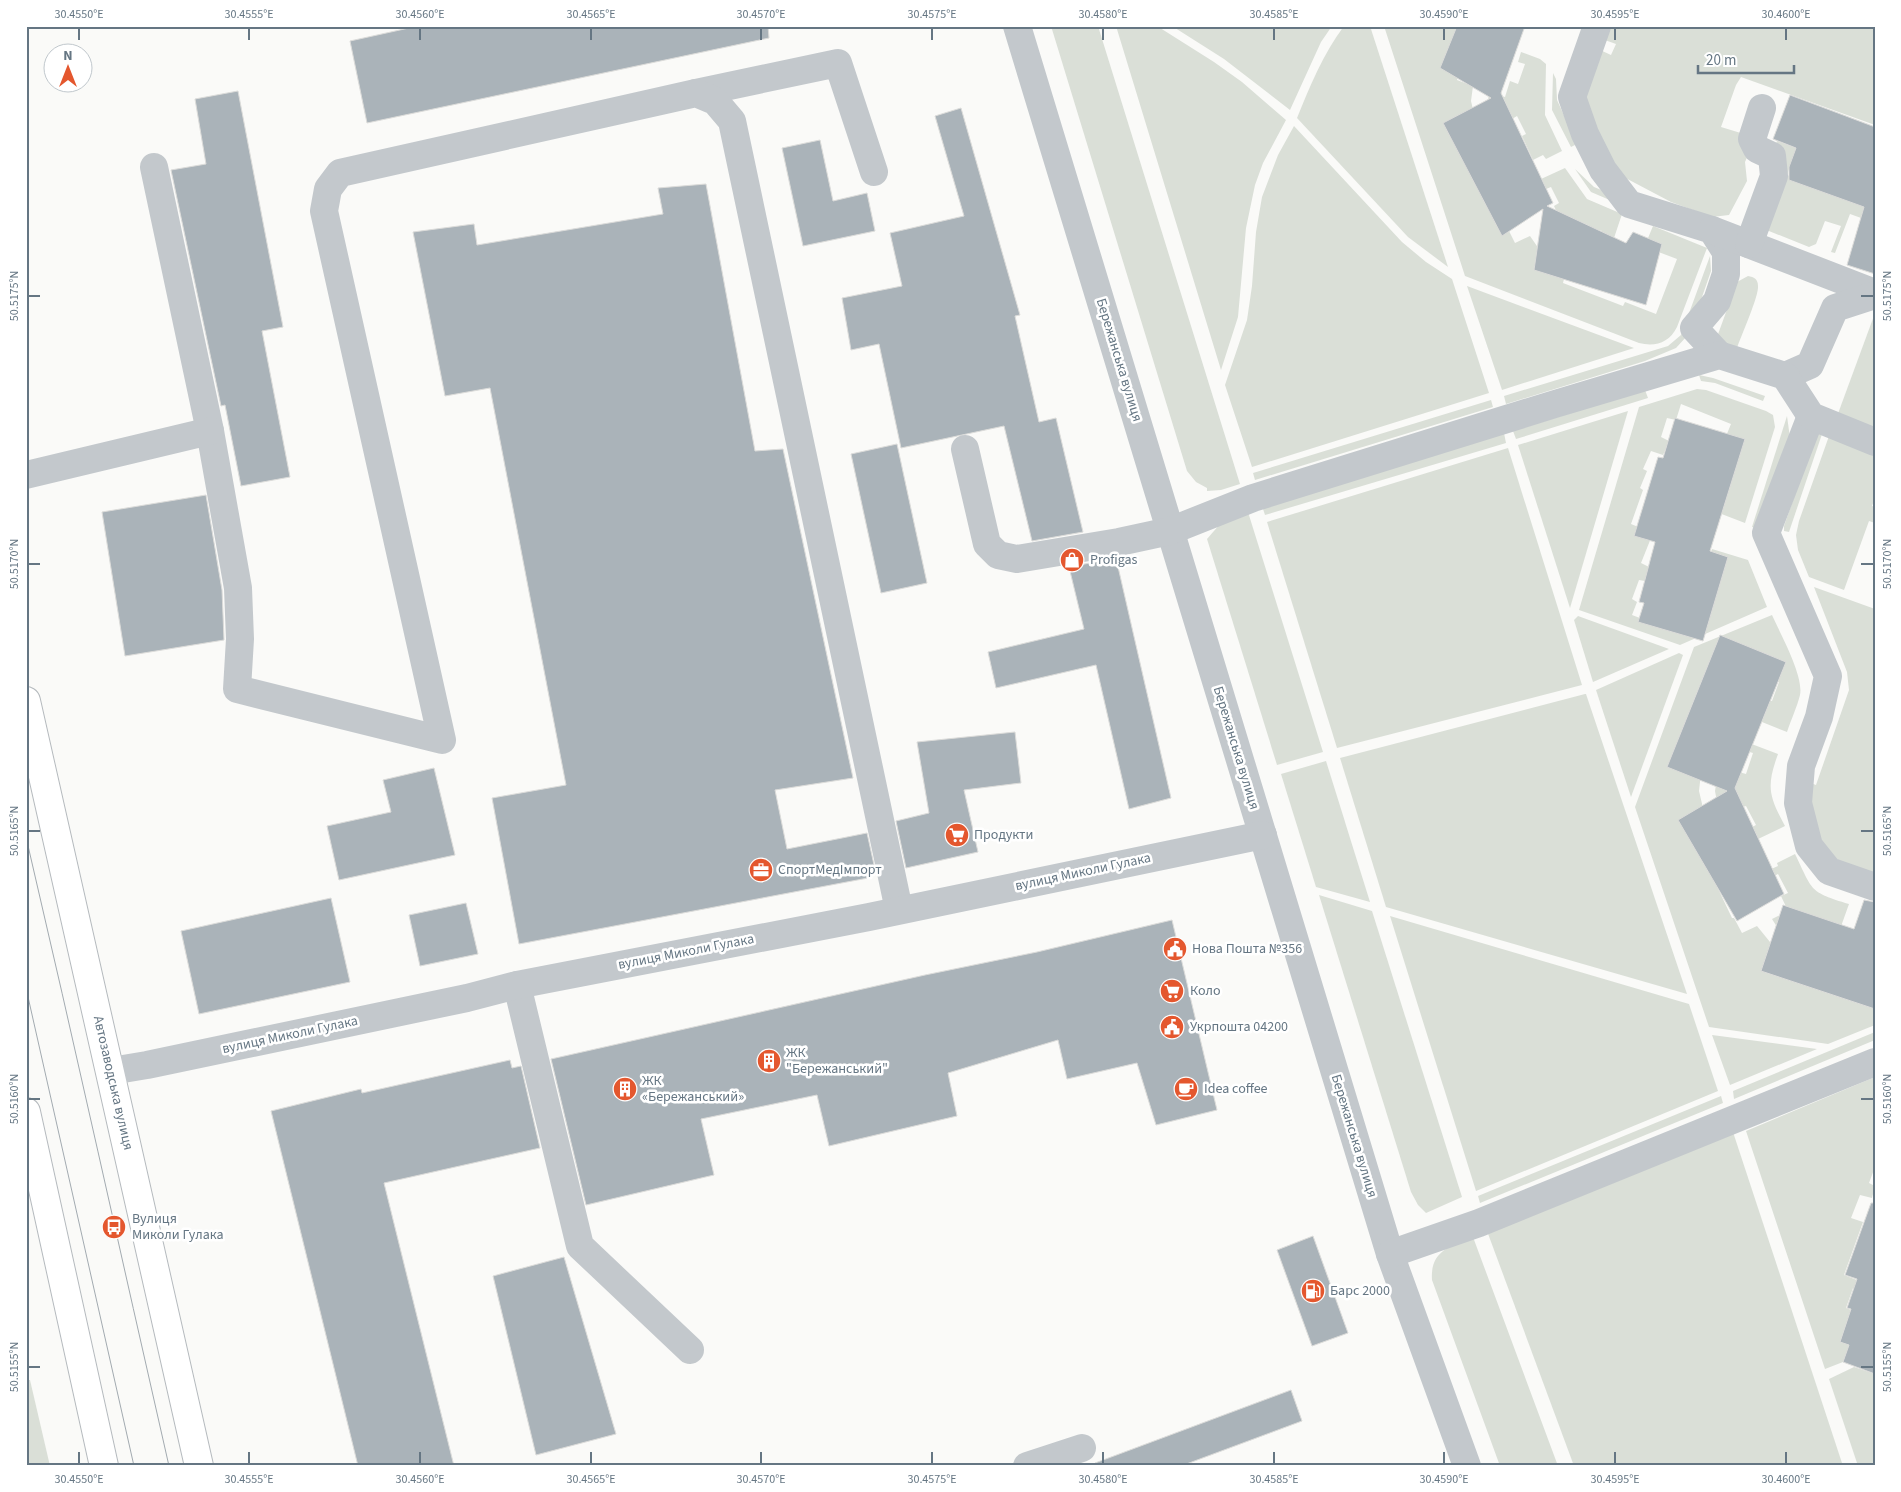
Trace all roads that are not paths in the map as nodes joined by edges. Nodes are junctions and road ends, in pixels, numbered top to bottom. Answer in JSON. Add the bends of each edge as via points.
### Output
{"nodes":[{"id":1,"x":1017,"y":26,"type":"edge"},
{"id":2,"x":1596,"y":26,"type":"edge"},
{"id":3,"x":696,"y":93,"type":"junction"},
{"id":4,"x":1762,"y":108,"type":"dead end"},
{"id":5,"x":154,"y":167,"type":"dead end"},
{"id":6,"x":874,"y":172,"type":"dead end"},
{"id":7,"x":1712,"y":230,"type":"junction"},
{"id":8,"x":1749,"y":244,"type":"junction"},
{"id":9,"x":1875,"y":294,"type":"edge"},
{"id":10,"x":1719,"y":356,"type":"junction"},
{"id":11,"x":1785,"y":376,"type":"junction"},
{"id":12,"x":1812,"y":416,"type":"junction"},
{"id":13,"x":210,"y":431,"type":"junction"},
{"id":14,"x":1875,"y":442,"type":"edge"},
{"id":15,"x":965,"y":449,"type":"dead end"},
{"id":16,"x":26,"y":475,"type":"edge"},
{"id":17,"x":1170,"y":531,"type":"junction"},
{"id":18,"x":26,"y":701,"type":"edge"},
{"id":19,"x":1263,"y":835,"type":"junction"},
{"id":20,"x":1875,"y":887,"type":"edge"},
{"id":21,"x":899,"y":910,"type":"junction"},
{"id":22,"x":517,"y":985,"type":"junction"},
{"id":23,"x":1875,"y":1062,"type":"edge"},
{"id":24,"x":110,"y":1071,"type":"junction"},
{"id":25,"x":26,"y":1112,"type":"edge"},
{"id":26,"x":1390,"y":1254,"type":"junction"},
{"id":27,"x":690,"y":1350,"type":"dead end"},
{"id":28,"x":1082,"y":1448,"type":"dead end"},
{"id":29,"x":104,"y":1466,"type":"edge"},
{"id":30,"x":199,"y":1466,"type":"edge"},
{"id":31,"x":1027,"y":1466,"type":"edge"},
{"id":32,"x":1466,"y":1466,"type":"edge"}],
"edges":[{"from":1,"to":17,"type":"street","name":"Бережанська вулиця"},
{"from":2,"to":7,"type":"street","via":[[1572,97],[1603,170],[1629,204]]},
{"from":3,"to":6,"type":"street","via":[[838,63]]},
{"from":3,"to":13,"type":"street","via":[[340,173],[328,189],[324,211],[442,740],[237,689],[240,639],[238,588]]},
{"from":3,"to":21,"type":"street","via":[[715,101],[732,122]]},
{"from":4,"to":8,"type":"street","via":[[1752,139],[1756,149],[1772,156],[1774,176]]},
{"from":5,"to":13,"type":"street"},
{"from":7,"to":8,"type":"street"},
{"from":7,"to":10,"type":"street","via":[[1726,252],[1726,274],[1717,301],[1694,328]]},
{"from":8,"to":9,"type":"street"},
{"from":9,"to":11,"type":"street","via":[[1835,308],[1810,364]]},
{"from":10,"to":11,"type":"street"},
{"from":10,"to":17,"type":"street","via":[[1253,498]]},
{"from":11,"to":12,"type":"street"},
{"from":12,"to":14,"type":"street"},
{"from":12,"to":20,"type":"street","via":[[1766,533],[1828,676],[1819,717],[1801,766],[1798,803],[1809,846],[1828,871]]},
{"from":13,"to":16,"type":"street"},
{"from":15,"to":17,"type":"street","via":[[987,544],[998,555],[1017,559]]},
{"from":17,"to":19,"type":"street","name":"Бережанська вулиця"},
{"from":18,"to":24,"type":"main road","name":"Автозаводська вулиця"},
{"from":19,"to":21,"type":"street","name":"вулиця Миколи Гулака"},
{"from":19,"to":26,"type":"street","name":"Бережанська вулиця"},
{"from":21,"to":22,"type":"street","name":"вулиця Миколи Гулака"},
{"from":22,"to":24,"type":"street","name":"вулиця Миколи Гулака"},
{"from":22,"to":27,"type":"street","via":[[580,1246]]},
{"from":23,"to":26,"type":"street","via":[[1479,1223]]},
{"from":24,"to":30,"type":"main road","name":"Автозаводська вулиця"},
{"from":25,"to":29,"type":"main road"},
{"from":26,"to":32,"type":"street","name":"Бережанська вулиця"},
{"from":28,"to":31,"type":"street"}]}
